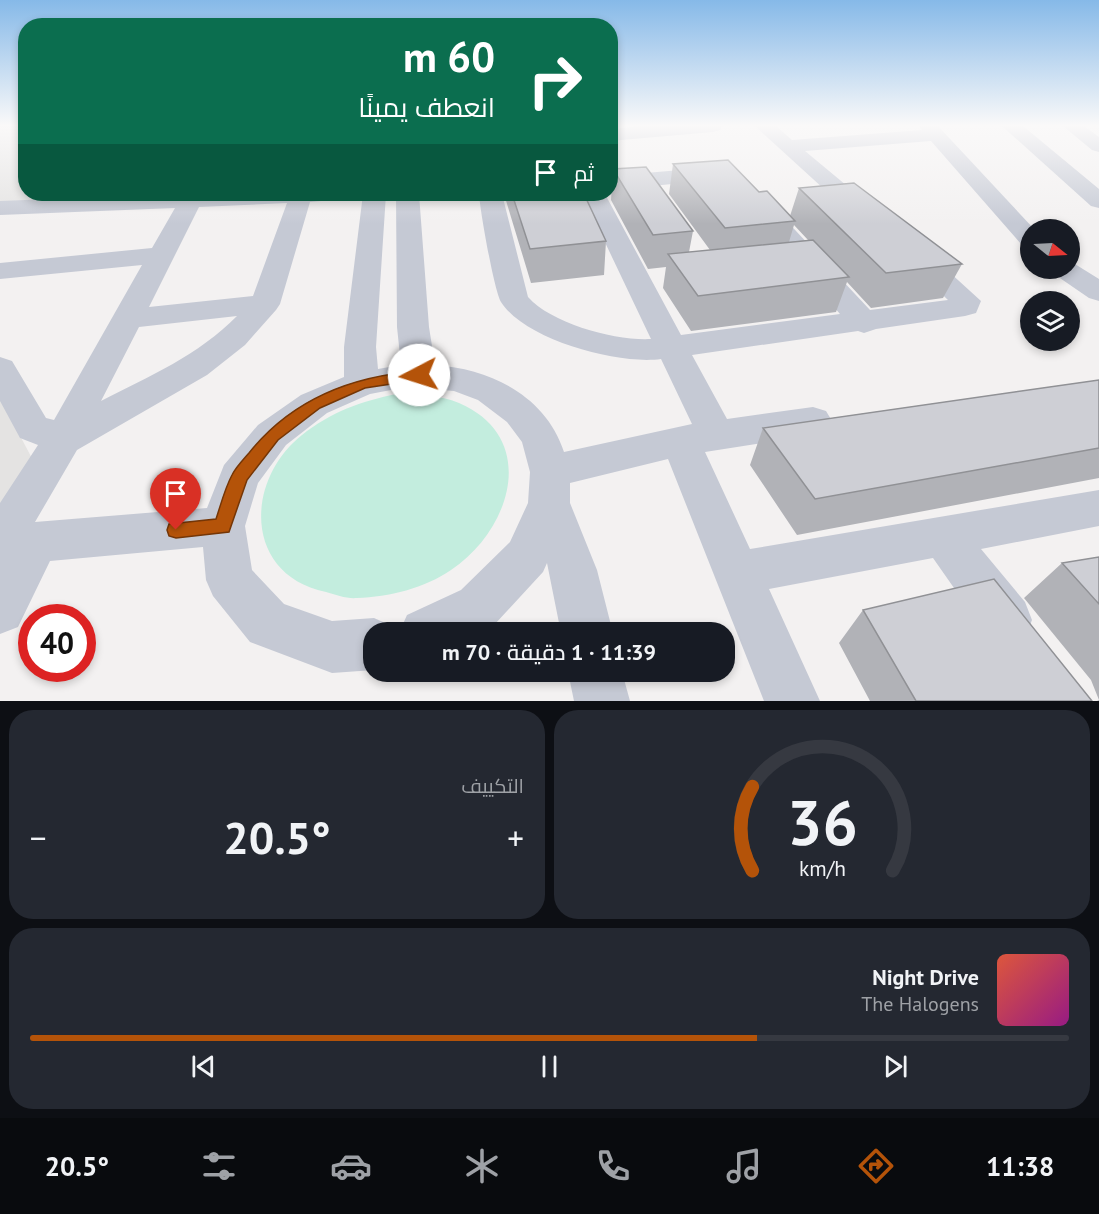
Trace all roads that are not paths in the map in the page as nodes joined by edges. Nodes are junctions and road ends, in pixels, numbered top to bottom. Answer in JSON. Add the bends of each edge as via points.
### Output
{"nodes":[{"id":1,"x":802,"y":159,"type":"edge"},
{"id":2,"x":958,"y":159,"type":"edge"},
{"id":3,"x":1049,"y":159,"type":"edge"},
{"id":4,"x":618,"y":186,"type":"edge"},
{"id":5,"x":850,"y":200,"type":"junction"},
{"id":6,"x":31,"y":201,"type":"edge"},
{"id":7,"x":178,"y":201,"type":"edge"},
{"id":8,"x":299,"y":201,"type":"edge"},
{"id":9,"x":373,"y":201,"type":"edge"},
{"id":10,"x":408,"y":201,"type":"edge"},
{"id":11,"x":492,"y":201,"type":"edge"},
{"id":12,"x":612,"y":201,"type":"edge"},
{"id":13,"x":1099,"y":201,"type":"edge"},
{"id":14,"x":817,"y":203,"type":"edge"},
{"id":15,"x":0,"y":208,"type":"edge"},
{"id":16,"x":1020,"y":228,"type":"edge"},
{"id":17,"x":161,"y":255,"type":"junction"},
{"id":18,"x":810,"y":262,"type":"junction"},
{"id":19,"x":777,"y":266,"type":"edge"},
{"id":20,"x":0,"y":271,"type":"edge"},
{"id":21,"x":669,"y":278,"type":"dead end"},
{"id":22,"x":1080,"y":279,"type":"edge"},
{"id":23,"x":638,"y":280,"type":"junction"},
{"id":24,"x":1099,"y":292,"type":"edge"},
{"id":25,"x":265,"y":304,"type":"junction"},
{"id":26,"x":128,"y":319,"type":"junction"},
{"id":27,"x":864,"y":323,"type":"junction"},
{"id":28,"x":671,"y":347,"type":"junction"},
{"id":29,"x":0,"y":369,"type":"edge"},
{"id":30,"x":419,"y":375,"type":"junction"},
{"id":31,"x":362,"y":384,"type":"junction"},
{"id":32,"x":843,"y":417,"type":"edge"},
{"id":33,"x":698,"y":438,"type":"junction"},
{"id":34,"x":63,"y":439,"type":"junction"},
{"id":35,"x":550,"y":487,"type":"junction"},
{"id":36,"x":1095,"y":514,"type":"edge"},
{"id":37,"x":223,"y":526,"type":"junction"},
{"id":38,"x":943,"y":535,"type":"junction"},
{"id":39,"x":12,"y":543,"type":"edge"},
{"id":40,"x":737,"y":573,"type":"junction"},
{"id":41,"x":0,"y":610,"type":"edge"},
{"id":42,"x":447,"y":622,"type":"edge"},
{"id":43,"x":584,"y":622,"type":"edge"},
{"id":44,"x":363,"y":645,"type":"edge"},
{"id":45,"x":1034,"y":655,"type":"edge"},
{"id":46,"x":597,"y":682,"type":"edge"},
{"id":47,"x":602,"y":701,"type":"edge"},
{"id":48,"x":792,"y":701,"type":"edge"}],
"edges":[{"from":1,"to":5,"type":"street"},
{"from":2,"to":16,"type":"street"},
{"from":3,"to":13,"type":"street"},
{"from":4,"to":18,"type":"street","via":[[651,190],[708,175],[728,176],[774,208]]},
{"from":5,"to":14,"type":"street"},
{"from":5,"to":27,"type":"street","via":[[967,304],[952,310]]},
{"from":6,"to":15,"type":"street"},
{"from":7,"to":17,"type":"street"},
{"from":8,"to":25,"type":"street"},
{"from":9,"to":31,"type":"street","via":[[360,347]]},
{"from":10,"to":30,"type":"street","via":[[413,327]]},
{"from":11,"to":28,"type":"street","via":[[519,308],[580,337],[613,347]]},
{"from":12,"to":23,"type":"street"},
{"from":17,"to":20,"type":"street"},
{"from":17,"to":26,"type":"street"},
{"from":18,"to":19,"type":"street"},
{"from":18,"to":27,"type":"street"},
{"from":21,"to":23,"type":"street"},
{"from":22,"to":24,"type":"street"},
{"from":23,"to":28,"type":"street"},
{"from":25,"to":26,"type":"street"},
{"from":25,"to":34,"type":"street","via":[[234,338],[195,367]]},
{"from":26,"to":34,"type":"street"},
{"from":27,"to":28,"type":"street"},
{"from":28,"to":33,"type":"street"},
{"from":29,"to":34,"type":"street","via":[[33,428]]},
{"from":30,"to":31,"type":"street"},
{"from":30,"to":35,"type":"street","via":[[457,380],[491,392],[520,412],[540,438]]},
{"from":31,"to":37,"type":"street","via":[[314,404],[272,435],[239,477]]},
{"from":32,"to":33,"type":"street"},
{"from":33,"to":35,"type":"street"},
{"from":33,"to":40,"type":"street"},
{"from":34,"to":39,"type":"street"},
{"from":35,"to":42,"type":"street","via":[[527,557],[478,607]]},
{"from":35,"to":43,"type":"street"},
{"from":36,"to":38,"type":"street"},
{"from":37,"to":39,"type":"street"},
{"from":37,"to":44,"type":"street","via":[[230,580],[268,624],[332,647]]},
{"from":38,"to":40,"type":"street"},
{"from":38,"to":45,"type":"street"},
{"from":39,"to":41,"type":"street"},
{"from":40,"to":48,"type":"street"},
{"from":46,"to":47,"type":"street"}]}
